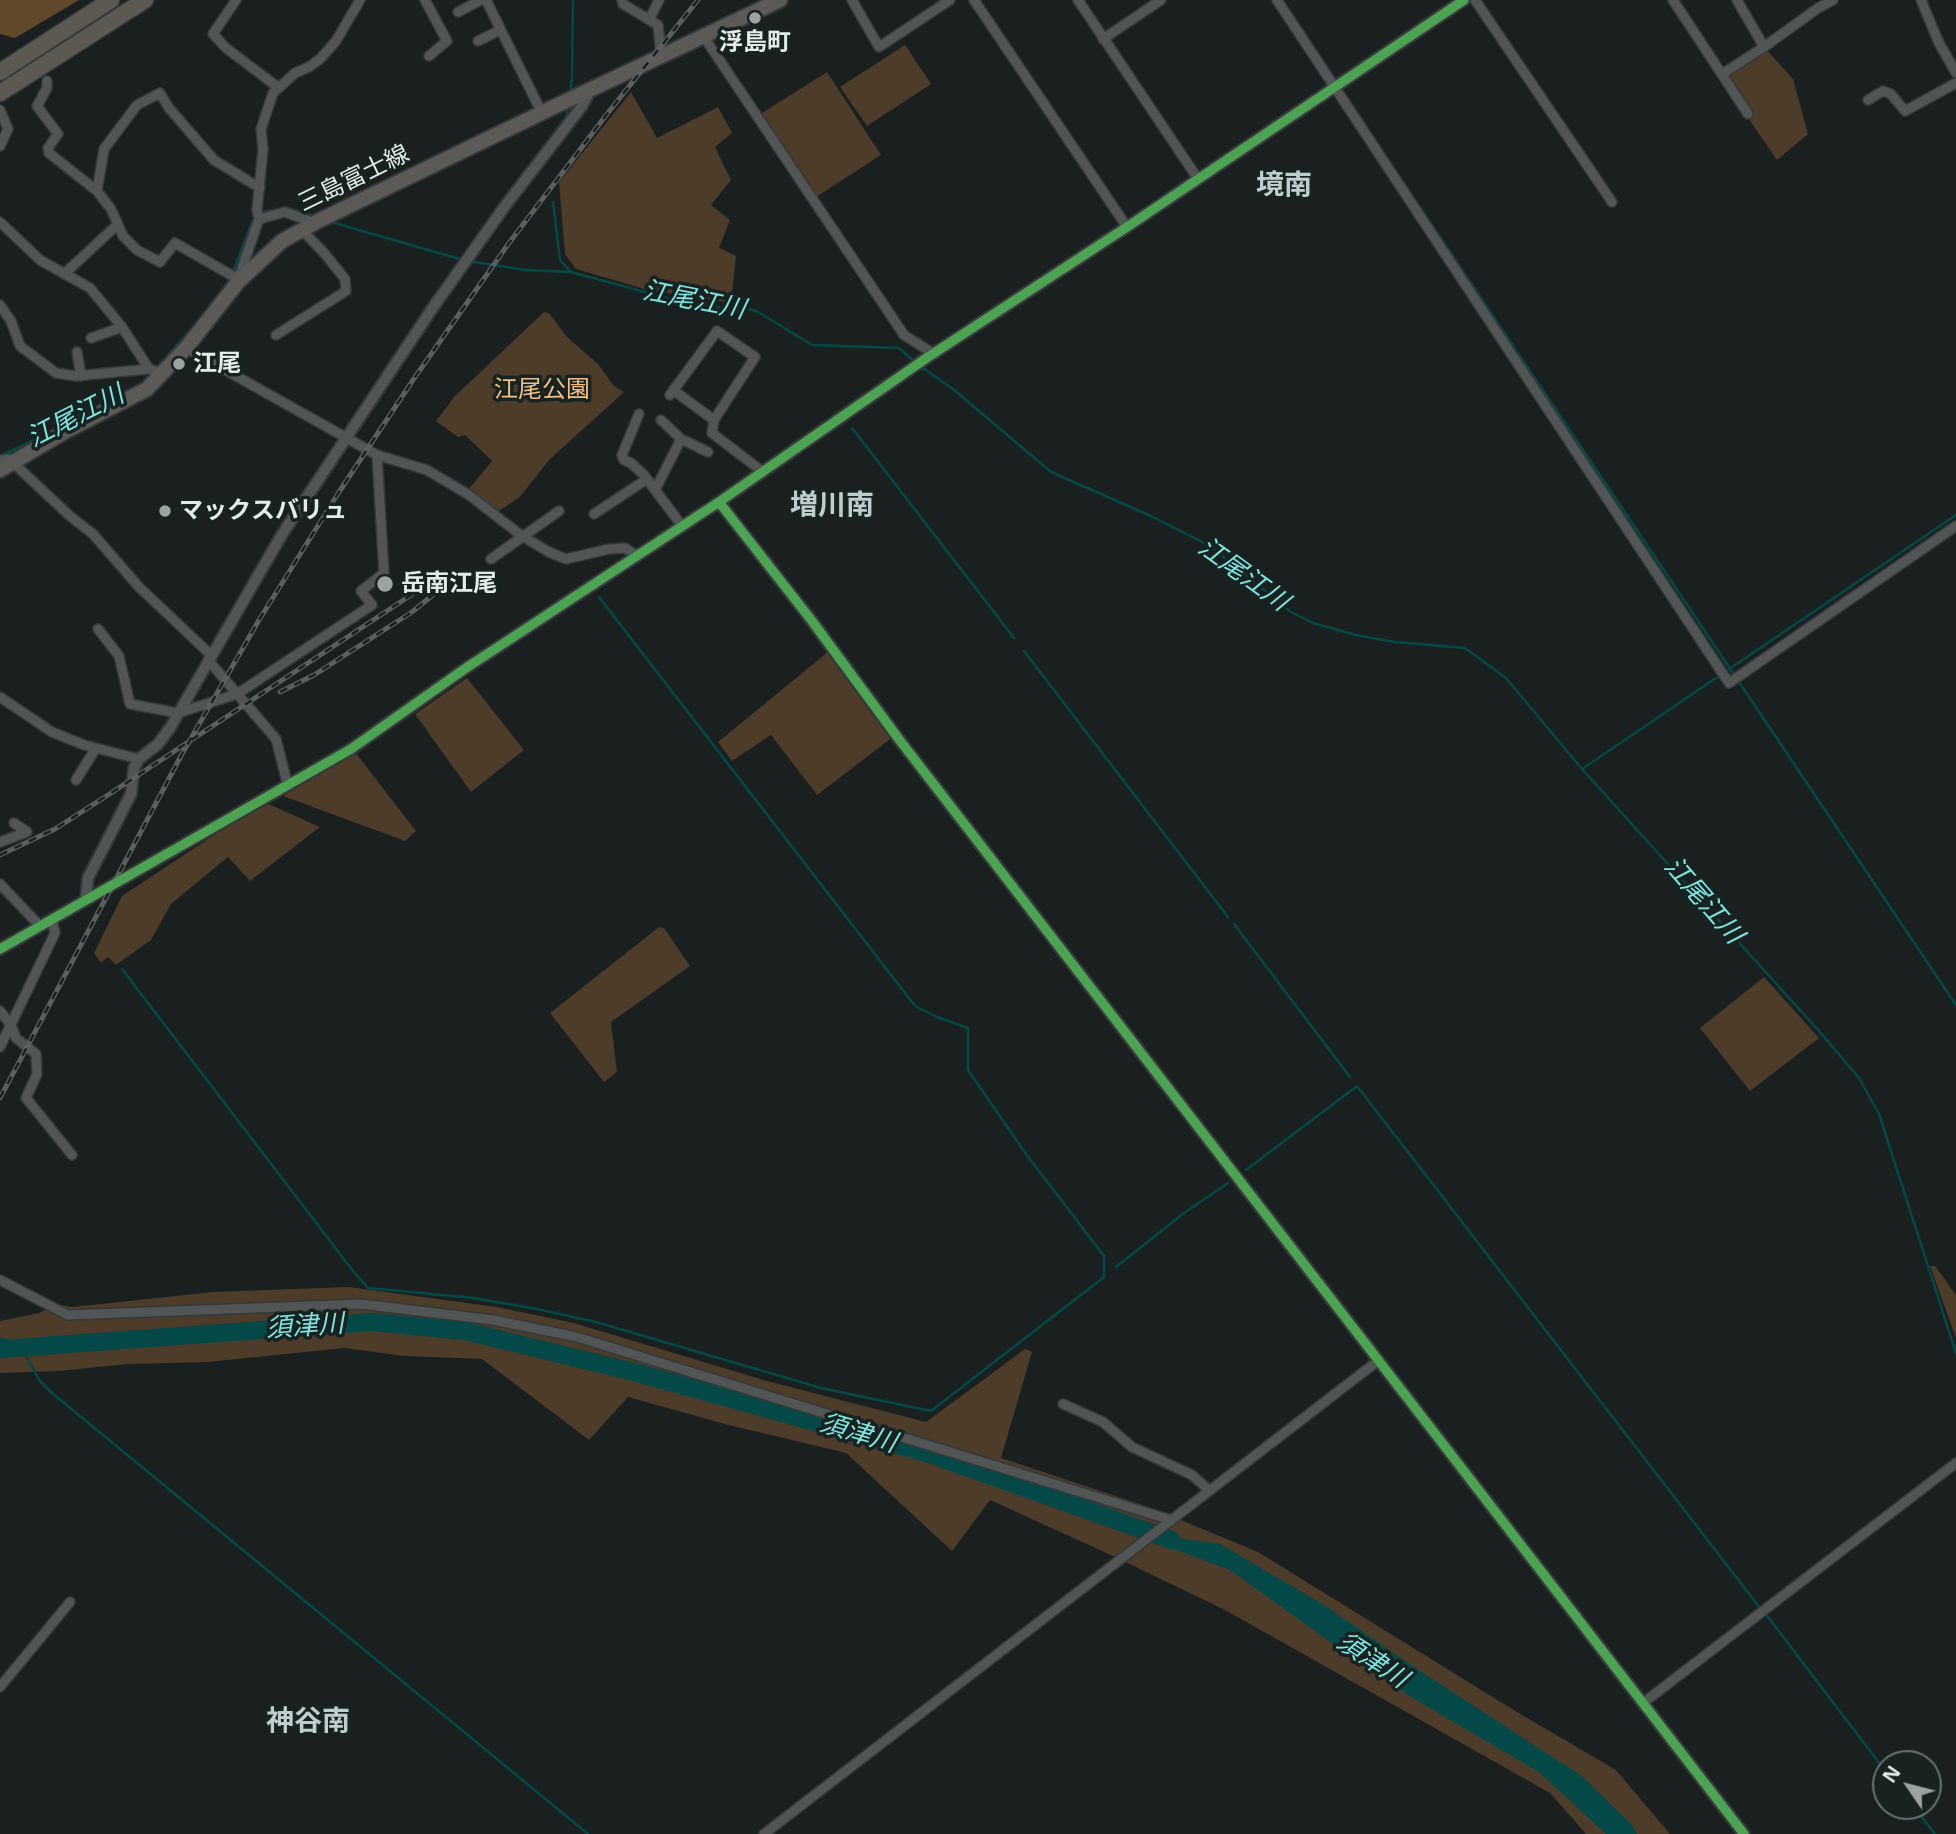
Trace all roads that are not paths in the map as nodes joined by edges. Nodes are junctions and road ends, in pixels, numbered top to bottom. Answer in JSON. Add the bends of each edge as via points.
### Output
{"nodes":[{"id":1,"x":111,"y":0,"type":"edge"},
{"id":2,"x":145,"y":0,"type":"edge"},
{"id":3,"x":236,"y":0,"type":"edge"},
{"id":4,"x":360,"y":0,"type":"edge"},
{"id":5,"x":425,"y":0,"type":"edge"},
{"id":6,"x":484,"y":0,"type":"edge"},
{"id":7,"x":622,"y":0,"type":"edge"},
{"id":8,"x":659,"y":0,"type":"edge"},
{"id":9,"x":780,"y":0,"type":"edge"},
{"id":10,"x":852,"y":0,"type":"edge"},
{"id":11,"x":950,"y":0,"type":"edge"},
{"id":12,"x":974,"y":0,"type":"edge"},
{"id":13,"x":1077,"y":0,"type":"edge"},
{"id":14,"x":1161,"y":0,"type":"edge"},
{"id":15,"x":1277,"y":0,"type":"edge"},
{"id":16,"x":1464,"y":0,"type":"edge"},
{"id":17,"x":1475,"y":0,"type":"edge"},
{"id":18,"x":1673,"y":0,"type":"edge"},
{"id":19,"x":1737,"y":0,"type":"edge"},
{"id":20,"x":1833,"y":0,"type":"edge"},
{"id":21,"x":1921,"y":0,"type":"edge"},
{"id":22,"x":458,"y":12,"type":"dead end"},
{"id":23,"x":649,"y":20,"type":"junction"},
{"id":24,"x":500,"y":30,"type":"junction"},
{"id":25,"x":704,"y":37,"type":"junction"},
{"id":26,"x":1103,"y":39,"type":"junction"},
{"id":27,"x":478,"y":41,"type":"dead end"},
{"id":28,"x":1764,"y":47,"type":"junction"},
{"id":29,"x":662,"y":55,"type":"junction"},
{"id":30,"x":429,"y":56,"type":"dead end"},
{"id":31,"x":0,"y":72,"type":"edge"},
{"id":32,"x":1956,"y":73,"type":"edge"},
{"id":33,"x":1722,"y":74,"type":"junction"},
{"id":34,"x":47,"y":81,"type":"dead end"},
{"id":35,"x":1956,"y":83,"type":"edge"},
{"id":36,"x":1335,"y":86,"type":"junction"},
{"id":37,"x":279,"y":88,"type":"junction"},
{"id":38,"x":591,"y":89,"type":"junction"},
{"id":39,"x":0,"y":93,"type":"edge"},
{"id":40,"x":1868,"y":100,"type":"dead end"},
{"id":41,"x":0,"y":110,"type":"edge"},
{"id":42,"x":542,"y":113,"type":"junction"},
{"id":43,"x":1748,"y":114,"type":"dead end"},
{"id":44,"x":0,"y":146,"type":"edge"},
{"id":45,"x":1198,"y":179,"type":"junction"},
{"id":46,"x":260,"y":188,"type":"junction"},
{"id":47,"x":97,"y":191,"type":"junction"},
{"id":48,"x":1612,"y":202,"type":"dead end"},
{"id":49,"x":259,"y":219,"type":"junction"},
{"id":50,"x":0,"y":222,"type":"edge"},
{"id":51,"x":117,"y":225,"type":"junction"},
{"id":52,"x":308,"y":226,"type":"junction"},
{"id":53,"x":1127,"y":228,"type":"junction"},
{"id":54,"x":64,"y":274,"type":"junction"},
{"id":55,"x":238,"y":280,"type":"junction"},
{"id":56,"x":0,"y":305,"type":"edge"},
{"id":57,"x":122,"y":327,"type":"junction"},
{"id":58,"x":276,"y":335,"type":"dead end"},
{"id":59,"x":91,"y":338,"type":"dead end"},
{"id":60,"x":186,"y":348,"type":"junction"},
{"id":61,"x":77,"y":352,"type":"dead end"},
{"id":62,"x":931,"y":355,"type":"junction"},
{"id":63,"x":156,"y":372,"type":"junction"},
{"id":64,"x":82,"y":376,"type":"junction"},
{"id":65,"x":639,"y":414,"type":"dead end"},
{"id":66,"x":661,"y":420,"type":"dead end"},
{"id":67,"x":714,"y":420,"type":"junction"},
{"id":68,"x":347,"y":436,"type":"junction"},
{"id":69,"x":681,"y":439,"type":"junction"},
{"id":70,"x":708,"y":452,"type":"dead end"},
{"id":71,"x":377,"y":455,"type":"junction"},
{"id":72,"x":7,"y":461,"type":"edge"},
{"id":73,"x":0,"y":470,"type":"edge"},
{"id":74,"x":763,"y":471,"type":"junction"},
{"id":75,"x":647,"y":479,"type":"junction"},
{"id":76,"x":655,"y":490,"type":"junction"},
{"id":77,"x":719,"y":502,"type":"junction"},
{"id":78,"x":559,"y":510,"type":"dead end"},
{"id":79,"x":594,"y":514,"type":"dead end"},
{"id":80,"x":682,"y":526,"type":"junction"},
{"id":81,"x":1956,"y":526,"type":"edge"},
{"id":82,"x":522,"y":536,"type":"junction"},
{"id":83,"x":636,"y":555,"type":"junction"},
{"id":84,"x":491,"y":559,"type":"dead end"},
{"id":85,"x":98,"y":629,"type":"dead end"},
{"id":86,"x":209,"y":657,"type":"junction"},
{"id":87,"x":237,"y":694,"type":"junction"},
{"id":88,"x":2,"y":702,"type":"edge"},
{"id":89,"x":178,"y":713,"type":"junction"},
{"id":90,"x":96,"y":748,"type":"junction"},
{"id":91,"x":139,"y":760,"type":"junction"},
{"id":92,"x":76,"y":780,"type":"dead end"},
{"id":93,"x":288,"y":786,"type":"junction"},
{"id":94,"x":15,"y":823,"type":"dead end"},
{"id":95,"x":0,"y":842,"type":"edge"},
{"id":96,"x":0,"y":884,"type":"edge"},
{"id":97,"x":86,"y":899,"type":"junction"},
{"id":98,"x":52,"y":919,"type":"junction"},
{"id":99,"x":40,"y":926,"type":"junction"},
{"id":100,"x":0,"y":949,"type":"edge"},
{"id":101,"x":0,"y":1011,"type":"edge"},
{"id":102,"x":11,"y":1025,"type":"junction"},
{"id":103,"x":0,"y":1047,"type":"edge"},
{"id":104,"x":72,"y":1155,"type":"dead end"},
{"id":105,"x":0,"y":1280,"type":"edge"},
{"id":106,"x":1379,"y":1360,"type":"junction"},
{"id":107,"x":1063,"y":1404,"type":"dead end"},
{"id":108,"x":1956,"y":1463,"type":"edge"},
{"id":109,"x":1209,"y":1490,"type":"junction"},
{"id":110,"x":1171,"y":1520,"type":"junction"},
{"id":111,"x":70,"y":1602,"type":"dead end"},
{"id":112,"x":0,"y":1687,"type":"edge"},
{"id":113,"x":1643,"y":1703,"type":"junction"},
{"id":114,"x":764,"y":1834,"type":"edge"},
{"id":115,"x":1744,"y":1834,"type":"edge"}],
"edges":[{"from":1,"to":31,"type":"highway"},
{"from":2,"to":39,"type":"highway"},
{"from":3,"to":37,"type":"street","via":[[213,34]]},
{"from":4,"to":37,"type":"street","via":[[320,59]]},
{"from":5,"to":30,"type":"street","via":[[447,41]]},
{"from":6,"to":22,"type":"street"},
{"from":6,"to":24,"type":"street"},
{"from":7,"to":23,"type":"street"},
{"from":8,"to":23,"type":"street"},
{"from":9,"to":25,"type":"main road","name":"三島富士線"},
{"from":10,"to":11,"type":"street","via":[[879,47]]},
{"from":12,"to":53,"type":"street"},
{"from":13,"to":26,"type":"street"},
{"from":14,"to":26,"type":"street"},
{"from":15,"to":36,"type":"street"},
{"from":16,"to":36,"type":"street"},
{"from":17,"to":48,"type":"street"},
{"from":18,"to":33,"type":"street"},
{"from":19,"to":28,"type":"street"},
{"from":20,"to":28,"type":"street"},
{"from":21,"to":32,"type":"street"},
{"from":23,"to":29,"type":"street","via":[[658,25]]},
{"from":24,"to":27,"type":"street"},
{"from":24,"to":42,"type":"street"},
{"from":25,"to":29,"type":"main road","name":"三島富士線"},
{"from":25,"to":62,"type":"street","via":[[904,335]]},
{"from":26,"to":45,"type":"street"},
{"from":28,"to":33,"type":"street"},
{"from":29,"to":38,"type":"main road","name":"三島富士線"},
{"from":33,"to":43,"type":"street"},
{"from":34,"to":47,"type":"street","via":[[37,106],[58,134],[49,153]]},
{"from":35,"to":40,"type":"street","via":[[1905,111],[1883,91]]},
{"from":36,"to":45,"type":"street"},
{"from":36,"to":81,"type":"street","via":[[1729,683]]},
{"from":37,"to":46,"type":"street","via":[[261,129]]},
{"from":38,"to":42,"type":"main road","name":"三島富士線"},
{"from":38,"to":68,"type":"street","via":[[434,306]]},
{"from":41,"to":44,"type":"street","via":[[8,129]]},
{"from":42,"to":52,"type":"main road","name":"三島富士線"},
{"from":45,"to":53,"type":"street"},
{"from":46,"to":47,"type":"street","via":[[214,160],[160,93],[137,105],[104,149]]},
{"from":46,"to":49,"type":"street"},
{"from":47,"to":51,"type":"street"},
{"from":49,"to":52,"type":"street","via":[[285,212]]},
{"from":49,"to":55,"type":"street"},
{"from":50,"to":54,"type":"street","via":[[40,261]]},
{"from":51,"to":54,"type":"street"},
{"from":51,"to":55,"type":"street","via":[[137,250],[160,262],[175,243]]},
{"from":52,"to":55,"type":"main road","name":"三島富士線"},
{"from":52,"to":58,"type":"street","via":[[345,279],[345,291]]},
{"from":53,"to":62,"type":"street"},
{"from":54,"to":57,"type":"street","via":[[90,288]]},
{"from":55,"to":60,"type":"main road","name":"三島富士線"},
{"from":56,"to":64,"type":"street","via":[[20,346],[56,373]]},
{"from":57,"to":59,"type":"street"},
{"from":57,"to":63,"type":"street"},
{"from":60,"to":63,"type":"main road","name":"三島富士線"},
{"from":60,"to":68,"type":"street"},
{"from":61,"to":64,"type":"street"},
{"from":62,"to":74,"type":"street"},
{"from":63,"to":64,"type":"street"},
{"from":63,"to":72,"type":"main road","name":"三島富士線","via":[[147,389]]},
{"from":65,"to":75,"type":"street","via":[[622,455]]},
{"from":66,"to":69,"type":"street"},
{"from":67,"to":67,"type":"street","via":[[672,393],[718,331],[755,357]]},
{"from":67,"to":74,"type":"street","via":[[712,433]]},
{"from":68,"to":71,"type":"street"},
{"from":68,"to":86,"type":"street"},
{"from":69,"to":70,"type":"street"},
{"from":69,"to":76,"type":"street"},
{"from":71,"to":82,"type":"street","via":[[427,470]]},
{"from":71,"to":87,"type":"street","via":[[384,573],[361,591],[372,606]]},
{"from":72,"to":73,"type":"main road","name":"三島富士線"},
{"from":72,"to":86,"type":"street","via":[[93,534]]},
{"from":74,"to":77,"type":"street"},
{"from":75,"to":76,"type":"street"},
{"from":75,"to":79,"type":"street"},
{"from":76,"to":80,"type":"street"},
{"from":77,"to":80,"type":"street"},
{"from":77,"to":106,"type":"street"},
{"from":78,"to":82,"type":"street"},
{"from":80,"to":83,"type":"street"},
{"from":82,"to":83,"type":"street","via":[[566,559],[609,548],[625,548]]},
{"from":82,"to":84,"type":"street"},
{"from":83,"to":93,"type":"street","via":[[351,749]]},
{"from":85,"to":89,"type":"street","via":[[119,656],[130,704]]},
{"from":86,"to":87,"type":"street"},
{"from":86,"to":89,"type":"street"},
{"from":87,"to":89,"type":"street"},
{"from":87,"to":93,"type":"street","via":[[276,739]]},
{"from":88,"to":90,"type":"street","via":[[52,732]]},
{"from":89,"to":91,"type":"street","via":[[158,744]]},
{"from":90,"to":91,"type":"street"},
{"from":90,"to":92,"type":"street"},
{"from":91,"to":97,"type":"street","via":[[131,794],[88,878]]},
{"from":93,"to":97,"type":"street"},
{"from":94,"to":95,"type":"street","via":[[27,832]]},
{"from":96,"to":99,"type":"street"},
{"from":97,"to":98,"type":"street"},
{"from":98,"to":99,"type":"street"},
{"from":98,"to":102,"type":"street","via":[[55,933]]},
{"from":99,"to":100,"type":"street"},
{"from":101,"to":102,"type":"street"},
{"from":102,"to":103,"type":"street"},
{"from":102,"to":104,"type":"street","via":[[16,1038],[36,1055],[37,1074],[26,1098]]},
{"from":105,"to":110,"type":"street","via":[[68,1315],[361,1304],[493,1320],[577,1337]]},
{"from":106,"to":109,"type":"street"},
{"from":106,"to":113,"type":"street"},
{"from":107,"to":109,"type":"street","via":[[1103,1422],[1132,1447],[1192,1475]]},
{"from":108,"to":113,"type":"street"},
{"from":109,"to":110,"type":"street"},
{"from":110,"to":114,"type":"street"},
{"from":111,"to":112,"type":"street"},
{"from":113,"to":115,"type":"street"}]}
